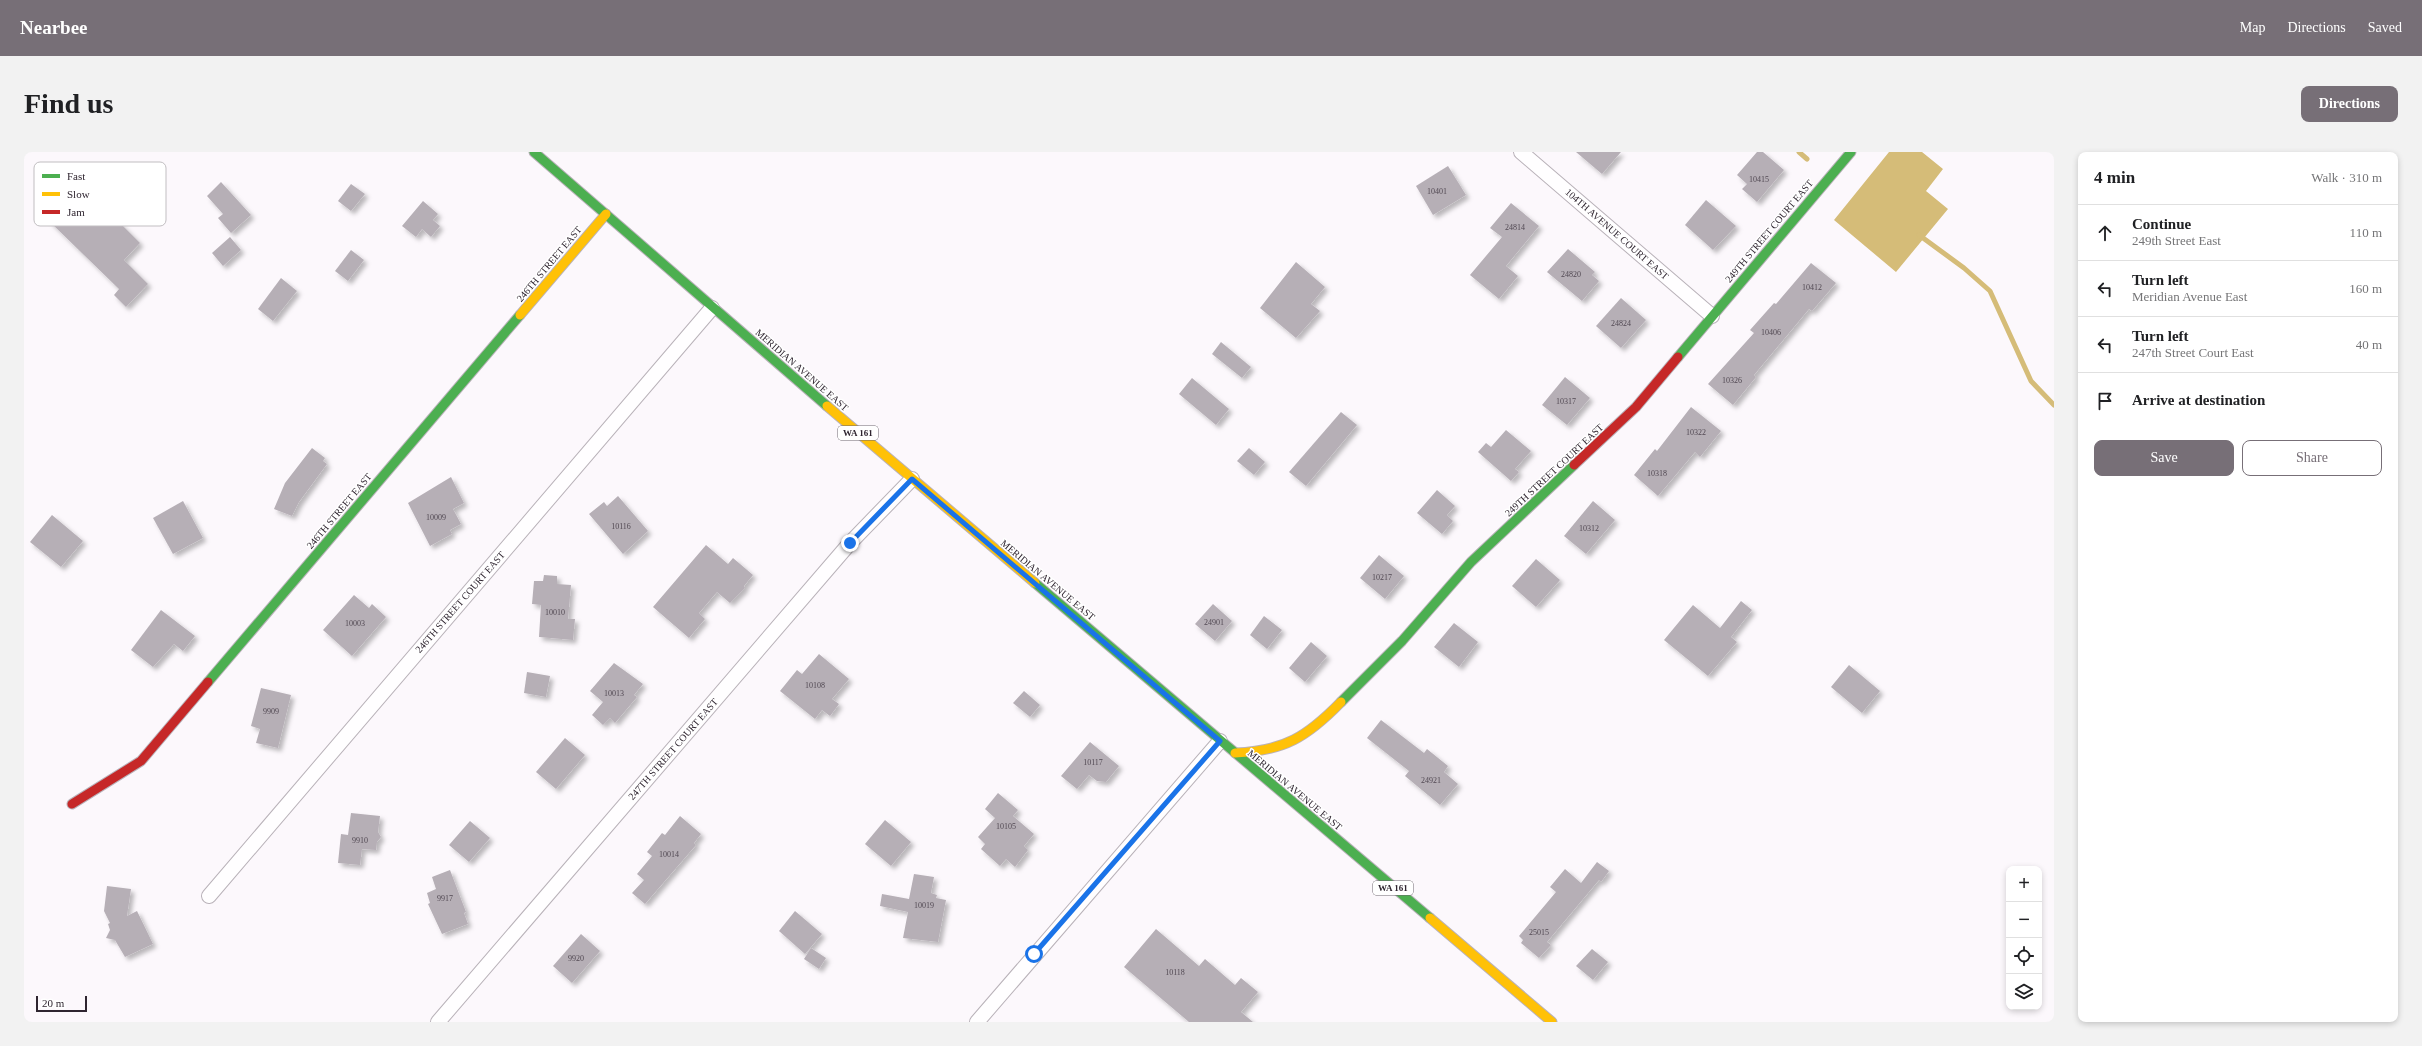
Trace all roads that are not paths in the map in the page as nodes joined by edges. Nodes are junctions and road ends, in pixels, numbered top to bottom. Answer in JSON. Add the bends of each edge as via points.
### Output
{"nodes":[{"id":1,"x":534,"y":152,"type":"edge"},
{"id":2,"x":1521,"y":152,"type":"edge"},
{"id":3,"x":1851,"y":152,"type":"edge"},
{"id":4,"x":606,"y":214,"type":"junction"},
{"id":5,"x":712,"y":308,"type":"junction"},
{"id":6,"x":1712,"y":316,"type":"junction"},
{"id":7,"x":912,"y":479,"type":"junction"},
{"id":8,"x":1220,"y":741,"type":"junction"},
{"id":9,"x":1235,"y":753,"type":"junction"},
{"id":10,"x":72,"y":804,"type":"dead end"},
{"id":11,"x":209,"y":896,"type":"dead end"},
{"id":12,"x":438,"y":1022,"type":"edge"},
{"id":13,"x":977,"y":1022,"type":"edge"},
{"id":14,"x":1552,"y":1022,"type":"edge"}],
"edges":[{"from":1,"to":4,"type":"street","name":"MERIDIAN AVENUE EAST","number":"WA 161"},
{"from":2,"to":6,"type":"street","name":"104TH AVENUE COURT EAST"},
{"from":3,"to":6,"type":"street","name":"249TH STREET COURT EAST"},
{"from":4,"to":5,"type":"street","name":"MERIDIAN AVENUE EAST","number":"WA 161"},
{"from":4,"to":10,"type":"street","name":"246TH STREET EAST","via":[[141,761]]},
{"from":5,"to":7,"type":"street","name":"MERIDIAN AVENUE EAST","number":"WA 161"},
{"from":5,"to":11,"type":"street","name":"246TH STREET COURT EAST"},
{"from":6,"to":9,"type":"street","name":"249TH STREET COURT EAST","via":[[1622,422],[1471,562],[1402,642],[1312,730],[1281,747],[1259,752]]},
{"from":7,"to":8,"type":"street","name":"MERIDIAN AVENUE EAST","number":"WA 161"},
{"from":7,"to":12,"type":"street","name":"247TH STREET COURT EAST","via":[[850,543]]},
{"from":8,"to":9,"type":"street","name":"MERIDIAN AVENUE EAST","number":"WA 161"},
{"from":8,"to":13,"type":"street"},
{"from":9,"to":14,"type":"street","name":"MERIDIAN AVENUE EAST","number":"WA 161"}]}
